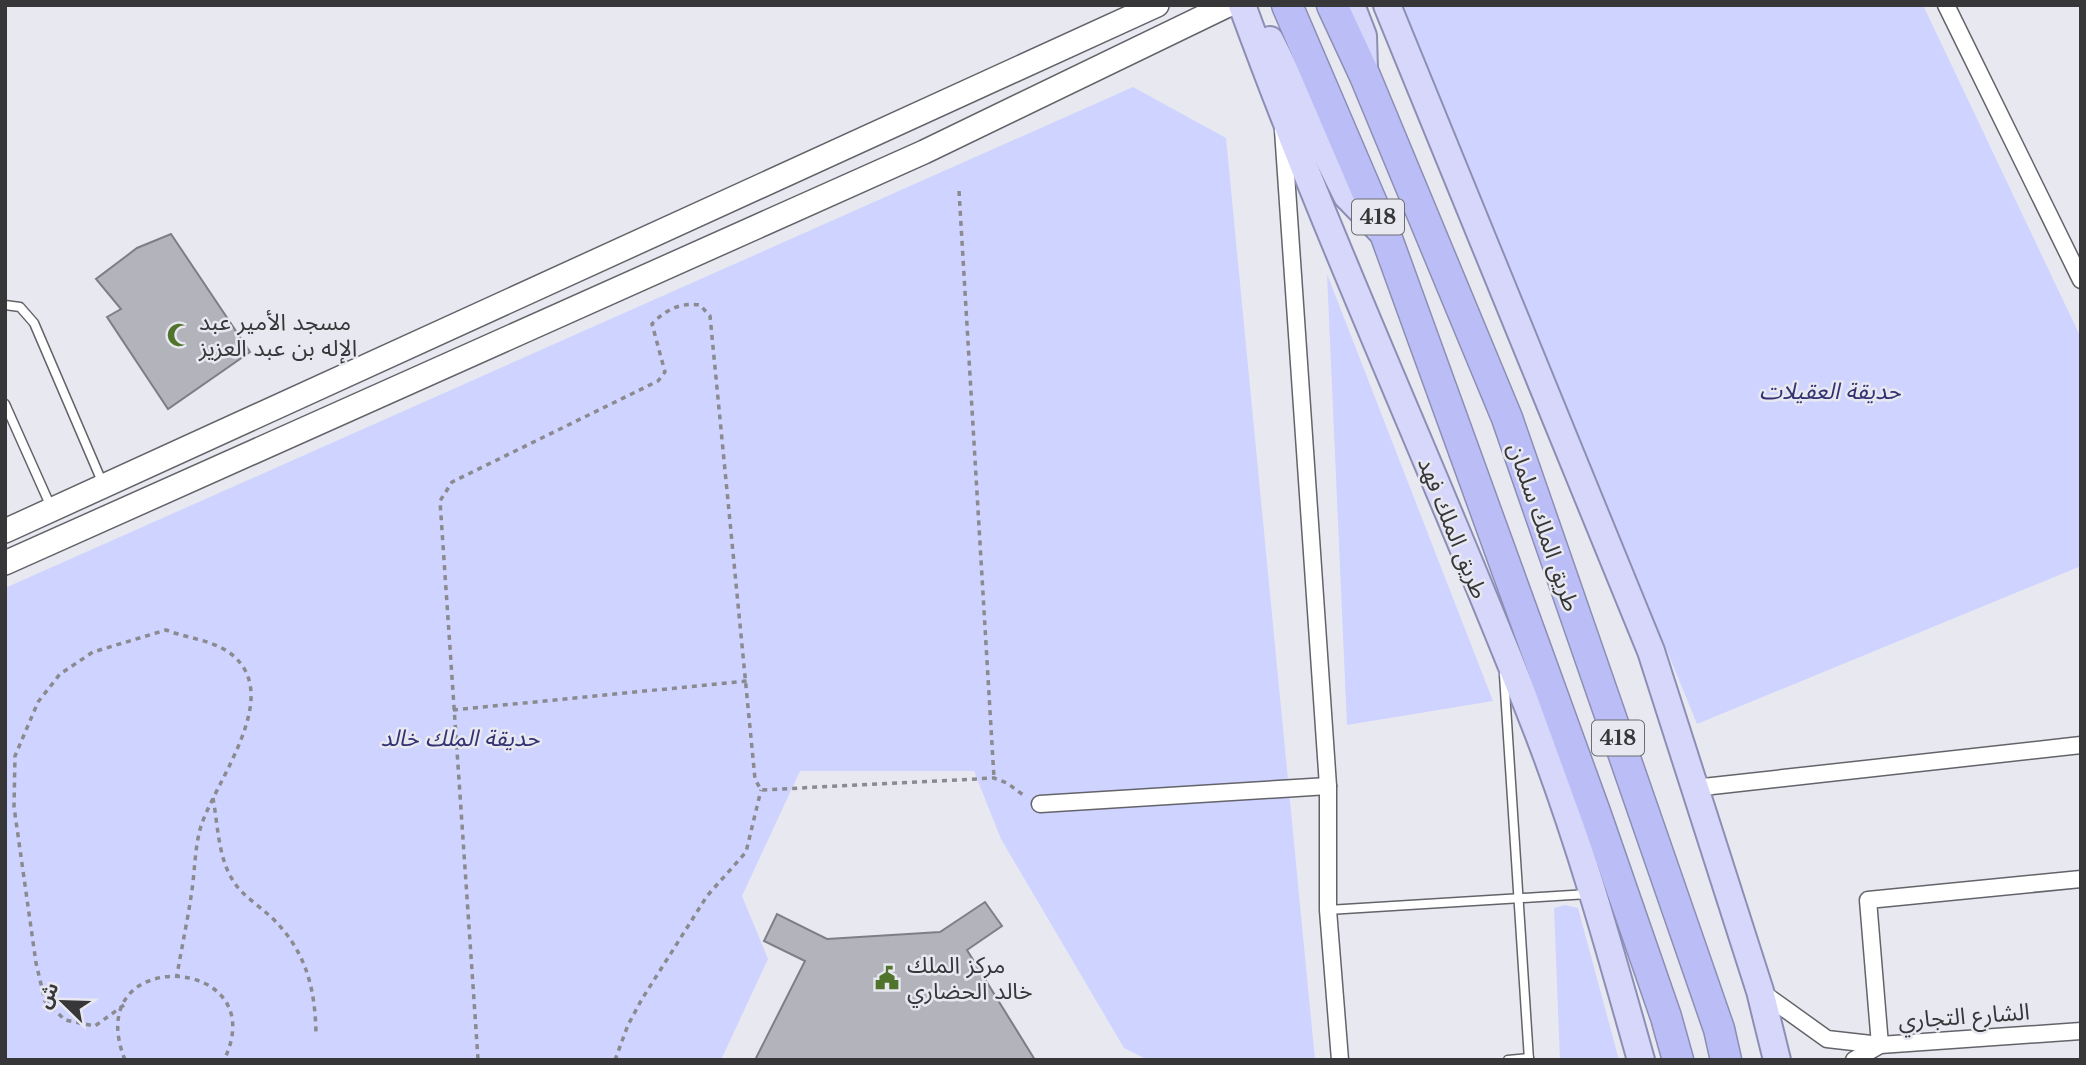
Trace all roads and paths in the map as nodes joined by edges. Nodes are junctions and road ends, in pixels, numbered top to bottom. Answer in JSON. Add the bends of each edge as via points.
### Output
{"nodes":[{"id":1,"x":1157,"y":5,"type":"edge"},
{"id":2,"x":1228,"y":5,"type":"edge"},
{"id":3,"x":1243,"y":5,"type":"edge"},
{"id":4,"x":1287,"y":5,"type":"edge"},
{"id":5,"x":1332,"y":5,"type":"edge"},
{"id":6,"x":1352,"y":5,"type":"edge"},
{"id":7,"x":1387,"y":5,"type":"edge"},
{"id":8,"x":1946,"y":5,"type":"edge"},
{"id":9,"x":1364,"y":76,"type":"junction"},
{"id":10,"x":1282,"y":113,"type":"junction"},
{"id":11,"x":959,"y":191,"type":"dead end"},
{"id":12,"x":1386,"y":236,"type":"junction"},
{"id":13,"x":2081,"y":280,"type":"edge"},
{"id":14,"x":5,"y":305,"type":"edge"},
{"id":15,"x":5,"y":404,"type":"edge"},
{"id":16,"x":104,"y":487,"type":"junction"},
{"id":17,"x":52,"y":510,"type":"junction"},
{"id":18,"x":5,"y":531,"type":"edge"},
{"id":19,"x":5,"y":563,"type":"edge"},
{"id":20,"x":1503,"y":648,"type":"junction"},
{"id":21,"x":747,"y":681,"type":"junction"},
{"id":22,"x":452,"y":710,"type":"junction"},
{"id":23,"x":2081,"y":745,"type":"edge"},
{"id":24,"x":994,"y":778,"type":"junction"},
{"id":25,"x":1328,"y":786,"type":"junction"},
{"id":26,"x":761,"y":789,"type":"junction"},
{"id":27,"x":1694,"y":789,"type":"junction"},
{"id":28,"x":213,"y":797,"type":"junction"},
{"id":29,"x":1040,"y":804,"type":"joint"},
{"id":30,"x":2081,"y":879,"type":"edge"},
{"id":31,"x":1594,"y":894,"type":"junction"},
{"id":32,"x":1521,"y":900,"type":"junction"},
{"id":33,"x":1328,"y":910,"type":"junction"},
{"id":34,"x":177,"y":975,"type":"junction"},
{"id":35,"x":1760,"y":991,"type":"junction"},
{"id":36,"x":124,"y":1005,"type":"junction"},
{"id":37,"x":2081,"y":1031,"type":"edge"},
{"id":38,"x":316,"y":1033,"type":"dead end"},
{"id":39,"x":1880,"y":1045,"type":"junction"},
{"id":40,"x":478,"y":1059,"type":"edge"},
{"id":41,"x":1529,"y":1059,"type":"edge"},
{"id":42,"x":125,"y":1060,"type":"edge"},
{"id":43,"x":224,"y":1060,"type":"edge"},
{"id":44,"x":615,"y":1060,"type":"edge"},
{"id":45,"x":1340,"y":1060,"type":"edge"},
{"id":46,"x":1508,"y":1060,"type":"edge"},
{"id":47,"x":1641,"y":1060,"type":"edge"},
{"id":48,"x":1678,"y":1060,"type":"edge"},
{"id":49,"x":1726,"y":1060,"type":"edge"},
{"id":50,"x":1777,"y":1060,"type":"edge"},
{"id":51,"x":1854,"y":1060,"type":"edge"}],
"edges":[{"from":1,"to":16,"type":"street"},
{"from":2,"to":19,"type":"street","via":[[923,152]]},
{"from":3,"to":10,"type":"main road","name":"طريق الملك فهد"},
{"from":3,"to":12,"type":"main road","via":[[1268,34],[1347,196]]},
{"from":4,"to":12,"type":"highway","number":"418"},
{"from":5,"to":9,"type":"highway","name":"طريق الملك سلمان","number":"418"},
{"from":6,"to":9,"type":"main road","via":[[1363,36]]},
{"from":7,"to":27,"type":"main road","via":[[1650,651]]},
{"from":8,"to":13,"type":"street"},
{"from":9,"to":49,"type":"highway","name":"طريق الملك سلمان","number":"418","via":[[1507,418]]},
{"from":10,"to":20,"type":"main road","name":"طريق الملك فهد"},
{"from":10,"to":25,"type":"street"},
{"from":11,"to":24,"type":"path"},
{"from":12,"to":48,"type":"highway","number":"418","via":[[1604,840]]},
{"from":14,"to":16,"type":"lane","via":[[20,307],[34,323]]},
{"from":15,"to":17,"type":"lane"},
{"from":16,"to":17,"type":"street"},
{"from":17,"to":18,"type":"street"},
{"from":20,"to":31,"type":"main road","name":"طريق الملك فهد"},
{"from":20,"to":32,"type":"lane"},
{"from":21,"to":22,"type":"path"},
{"from":21,"to":22,"type":"path","via":[[711,324],[706,310],[691,303],[669,309],[652,324],[665,372],[658,381],[482,466],[452,482],[443,493],[438,512]]},
{"from":21,"to":26,"type":"path","via":[[755,779]]},
{"from":22,"to":40,"type":"path"},
{"from":23,"to":27,"type":"street"},
{"from":24,"to":26,"type":"path"},
{"from":24,"to":29,"type":"path"},
{"from":25,"to":29,"type":"street"},
{"from":25,"to":33,"type":"street"},
{"from":26,"to":44,"type":"path","via":[[746,852],[701,905],[637,1008]]},
{"from":27,"to":35,"type":"main road"},
{"from":28,"to":34,"type":"path","via":[[196,850]]},
{"from":28,"to":36,"type":"path","via":[[251,702],[245,671],[222,646],[208,641],[191,640],[166,629],[93,652],[60,674],[23,734],[13,768],[14,807],[45,1001],[65,1020],[96,1026]]},
{"from":28,"to":38,"type":"path","via":[[220,846],[234,883],[290,938],[307,965],[315,998]]},
{"from":30,"to":39,"type":"street","via":[[1868,900]]},
{"from":31,"to":32,"type":"lane"},
{"from":31,"to":47,"type":"main road","name":"طريق الملك فهد"},
{"from":32,"to":33,"type":"lane"},
{"from":32,"to":41,"type":"lane"},
{"from":33,"to":45,"type":"street"},
{"from":34,"to":36,"type":"path","via":[[151,979]]},
{"from":34,"to":43,"type":"path","via":[[206,983],[223,1001],[232,1033]]},
{"from":35,"to":39,"type":"street","via":[[1828,1039]]},
{"from":35,"to":50,"type":"main road"},
{"from":36,"to":42,"type":"path","via":[[117,1032]]},
{"from":37,"to":39,"type":"street","name":"الشارع التجاري"},
{"from":39,"to":51,"type":"street","name":"الشارع التجاري"},
{"from":41,"to":46,"type":"lane"}]}
